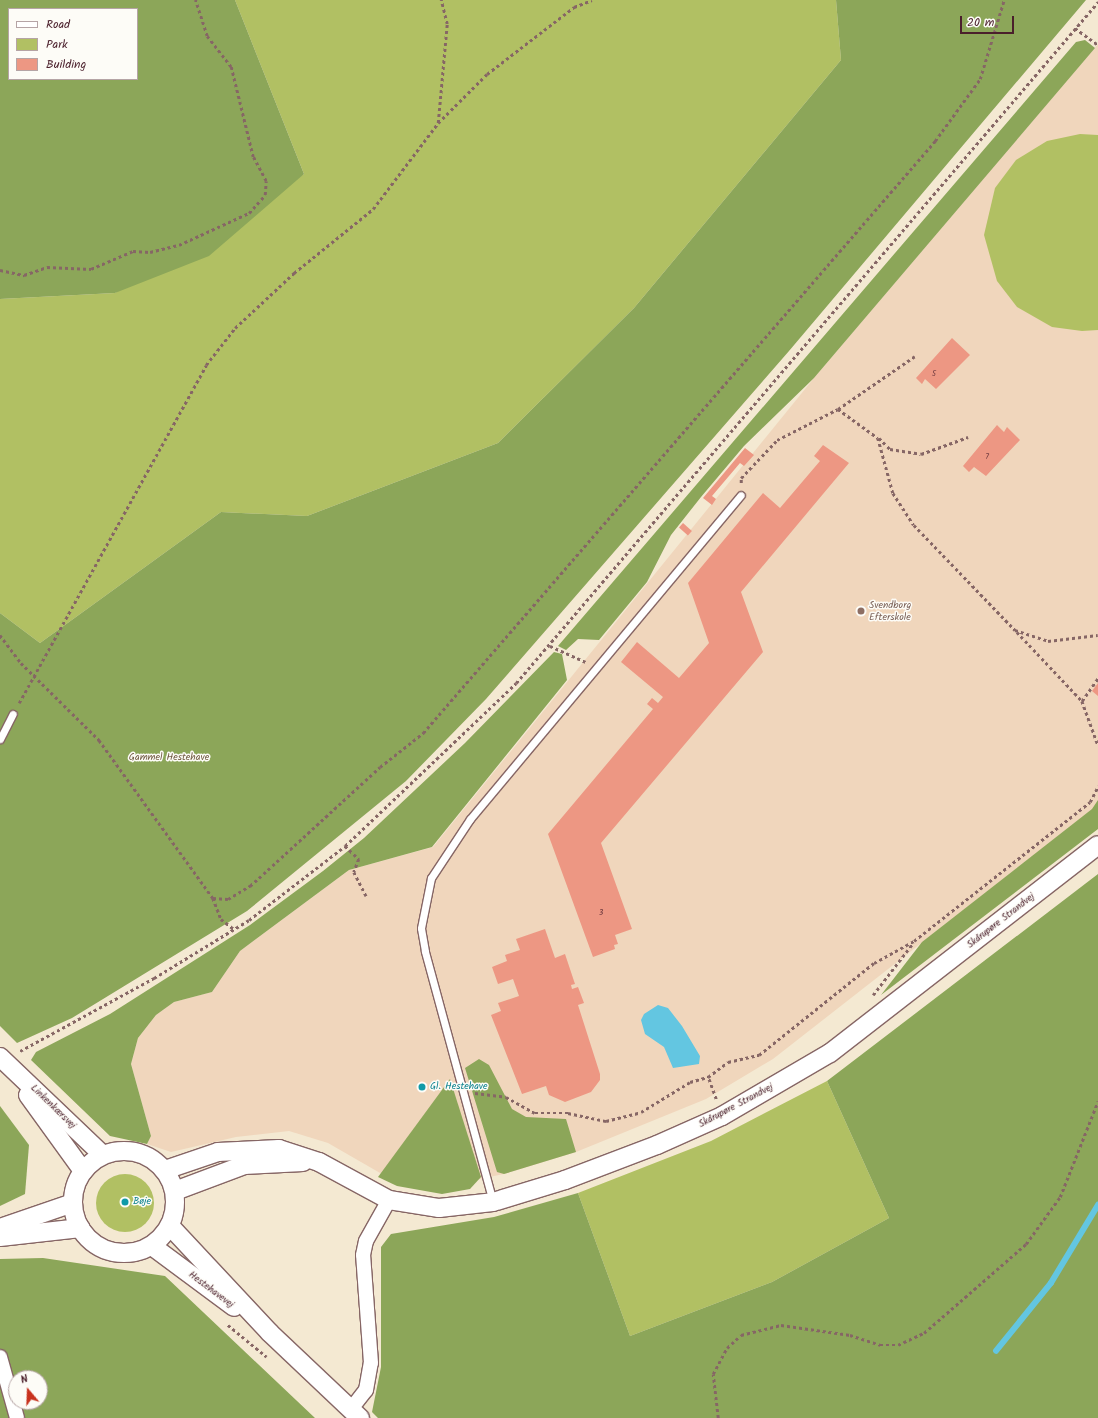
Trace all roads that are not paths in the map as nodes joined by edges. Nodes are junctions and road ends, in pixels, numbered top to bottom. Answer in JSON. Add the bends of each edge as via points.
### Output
{"nodes":[{"id":1,"x":741,"y":495,"type":"road end"},
{"id":2,"x":13,"y":714,"type":"road end"},
{"id":3,"x":0,"y":739,"type":"edge"},
{"id":4,"x":1098,"y":846,"type":"edge"},
{"id":5,"x":1,"y":1058,"type":"edge"},
{"id":6,"x":103,"y":1155,"type":"junction"},
{"id":7,"x":318,"y":1162,"type":"junction"},
{"id":8,"x":165,"y":1170,"type":"junction"},
{"id":9,"x":83,"y":1171,"type":"junction"},
{"id":10,"x":175,"y":1191,"type":"junction"},
{"id":11,"x":389,"y":1200,"type":"junction"},
{"id":12,"x":493,"y":1202,"type":"junction"},
{"id":13,"x":73,"y":1203,"type":"junction"},
{"id":14,"x":170,"y":1226,"type":"junction"},
{"id":15,"x":0,"y":1228,"type":"edge"},
{"id":16,"x":80,"y":1228,"type":"junction"},
{"id":17,"x":0,"y":1238,"type":"edge"},
{"id":18,"x":152,"y":1246,"type":"junction"},
{"id":19,"x":270,"y":1333,"type":"junction"},
{"id":20,"x":0,"y":1357,"type":"edge"},
{"id":21,"x":356,"y":1414,"type":"edge"},
{"id":22,"x":17,"y":1418,"type":"edge"}],
"edges":[{"from":1,"to":12,"type":"lane","via":[[470,819],[431,878],[421,928],[425,951]]},
{"from":2,"to":3,"type":"lane"},
{"from":4,"to":12,"type":"street","name":"Skårupøre Strandvej","via":[[830,1053],[722,1116],[657,1146]]},
{"from":5,"to":6,"type":"street","name":"Linkenkærsvej"},
{"from":5,"to":9,"type":"street","name":"Linkenkærsvej"},
{"from":6,"to":8,"type":"street","via":[[137,1152]]},
{"from":6,"to":9,"type":"street"},
{"from":7,"to":8,"type":"street","name":"Skårupøre Strandvej","via":[[279,1149],[248,1148],[218,1152]]},
{"from":7,"to":10,"type":"street","name":"Skårupøre Strandvej","via":[[244,1164]]},
{"from":7,"to":11,"type":"street","name":"Skårupøre Strandvej"},
{"from":8,"to":10,"type":"street"},
{"from":9,"to":13,"type":"street"},
{"from":10,"to":14,"type":"street","via":[[175,1209]]},
{"from":11,"to":12,"type":"street","name":"Skårupøre Strandvej","via":[[439,1208]]},
{"from":11,"to":21,"type":"street","via":[[366,1241],[363,1255],[371,1363],[366,1390]]},
{"from":13,"to":15,"type":"street"},
{"from":13,"to":16,"type":"street"},
{"from":14,"to":18,"type":"street"},
{"from":14,"to":19,"type":"street","name":"Hestehavevej"},
{"from":16,"to":17,"type":"street"},
{"from":16,"to":18,"type":"street","via":[[90,1241],[119,1253]]},
{"from":18,"to":19,"type":"street","name":"Hestehavevej"},
{"from":19,"to":21,"type":"street","name":"Hestehavevej"},
{"from":20,"to":22,"type":"street"}]}
